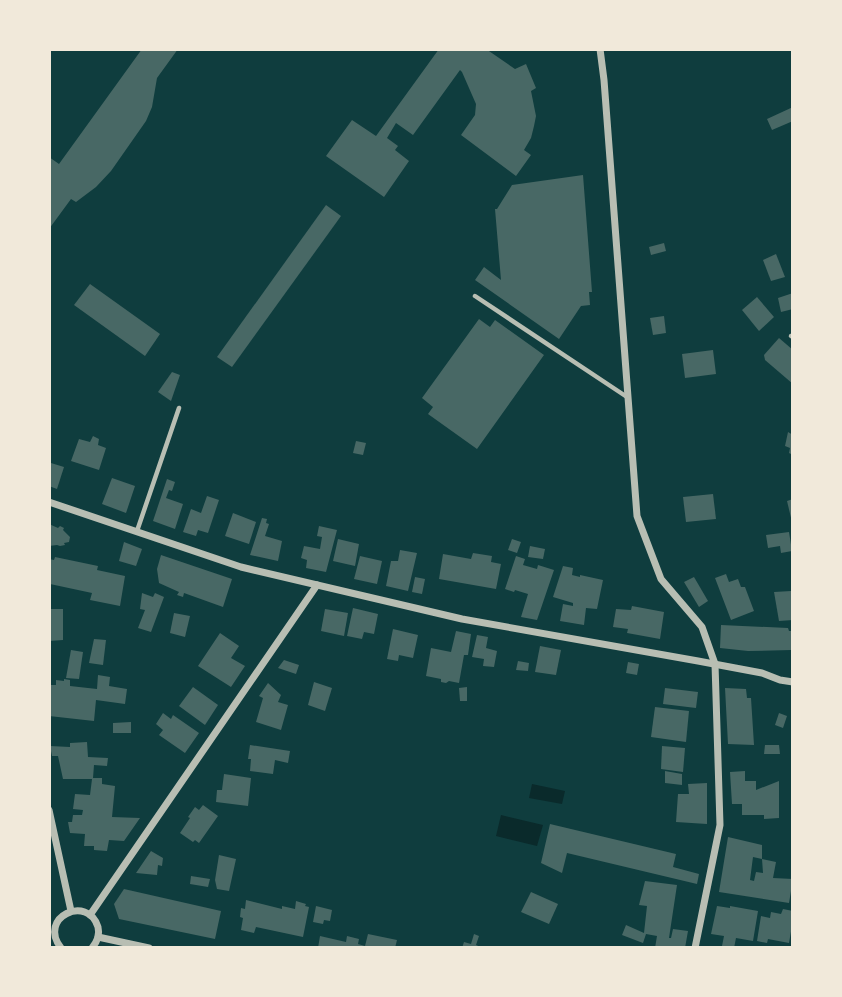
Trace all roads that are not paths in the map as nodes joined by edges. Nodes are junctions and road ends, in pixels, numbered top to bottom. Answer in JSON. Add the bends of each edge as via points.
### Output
{"nodes":[{"id":1,"x":600,"y":49,"type":"edge"},
{"id":2,"x":475,"y":296,"type":"dead end"},
{"id":3,"x":628,"y":397,"type":"junction"},
{"id":4,"x":179,"y":408,"type":"dead end"},
{"id":5,"x":49,"y":502,"type":"edge"},
{"id":6,"x":137,"y":531,"type":"junction"},
{"id":7,"x":317,"y":585,"type":"junction"},
{"id":8,"x":715,"y":664,"type":"junction"},
{"id":9,"x":793,"y":682,"type":"edge"},
{"id":10,"x":49,"y":810,"type":"edge"},
{"id":11,"x":71,"y":911,"type":"junction"},
{"id":12,"x":90,"y":915,"type":"junction"},
{"id":13,"x":52,"y":930,"type":"edge"},
{"id":14,"x":99,"y":937,"type":"junction"},
{"id":15,"x":61,"y":948,"type":"edge"},
{"id":16,"x":92,"y":948,"type":"edge"},
{"id":17,"x":149,"y":948,"type":"edge"},
{"id":18,"x":695,"y":948,"type":"edge"}],
"edges":[{"from":1,"to":3,"type":"street"},
{"from":2,"to":3,"type":"lane"},
{"from":3,"to":8,"type":"street","via":[[637,516],[661,579],[702,627]]},
{"from":4,"to":6,"type":"lane"},
{"from":5,"to":6,"type":"street"},
{"from":6,"to":7,"type":"street","via":[[241,567]]},
{"from":7,"to":8,"type":"street","via":[[462,619]]},
{"from":7,"to":12,"type":"street"},
{"from":8,"to":9,"type":"street"},
{"from":8,"to":18,"type":"street","via":[[720,825]]},
{"from":10,"to":11,"type":"street"},
{"from":11,"to":12,"type":"street"},
{"from":11,"to":13,"type":"street"},
{"from":12,"to":14,"type":"street"},
{"from":13,"to":15,"type":"street"},
{"from":14,"to":16,"type":"street"},
{"from":14,"to":17,"type":"street"}]}
